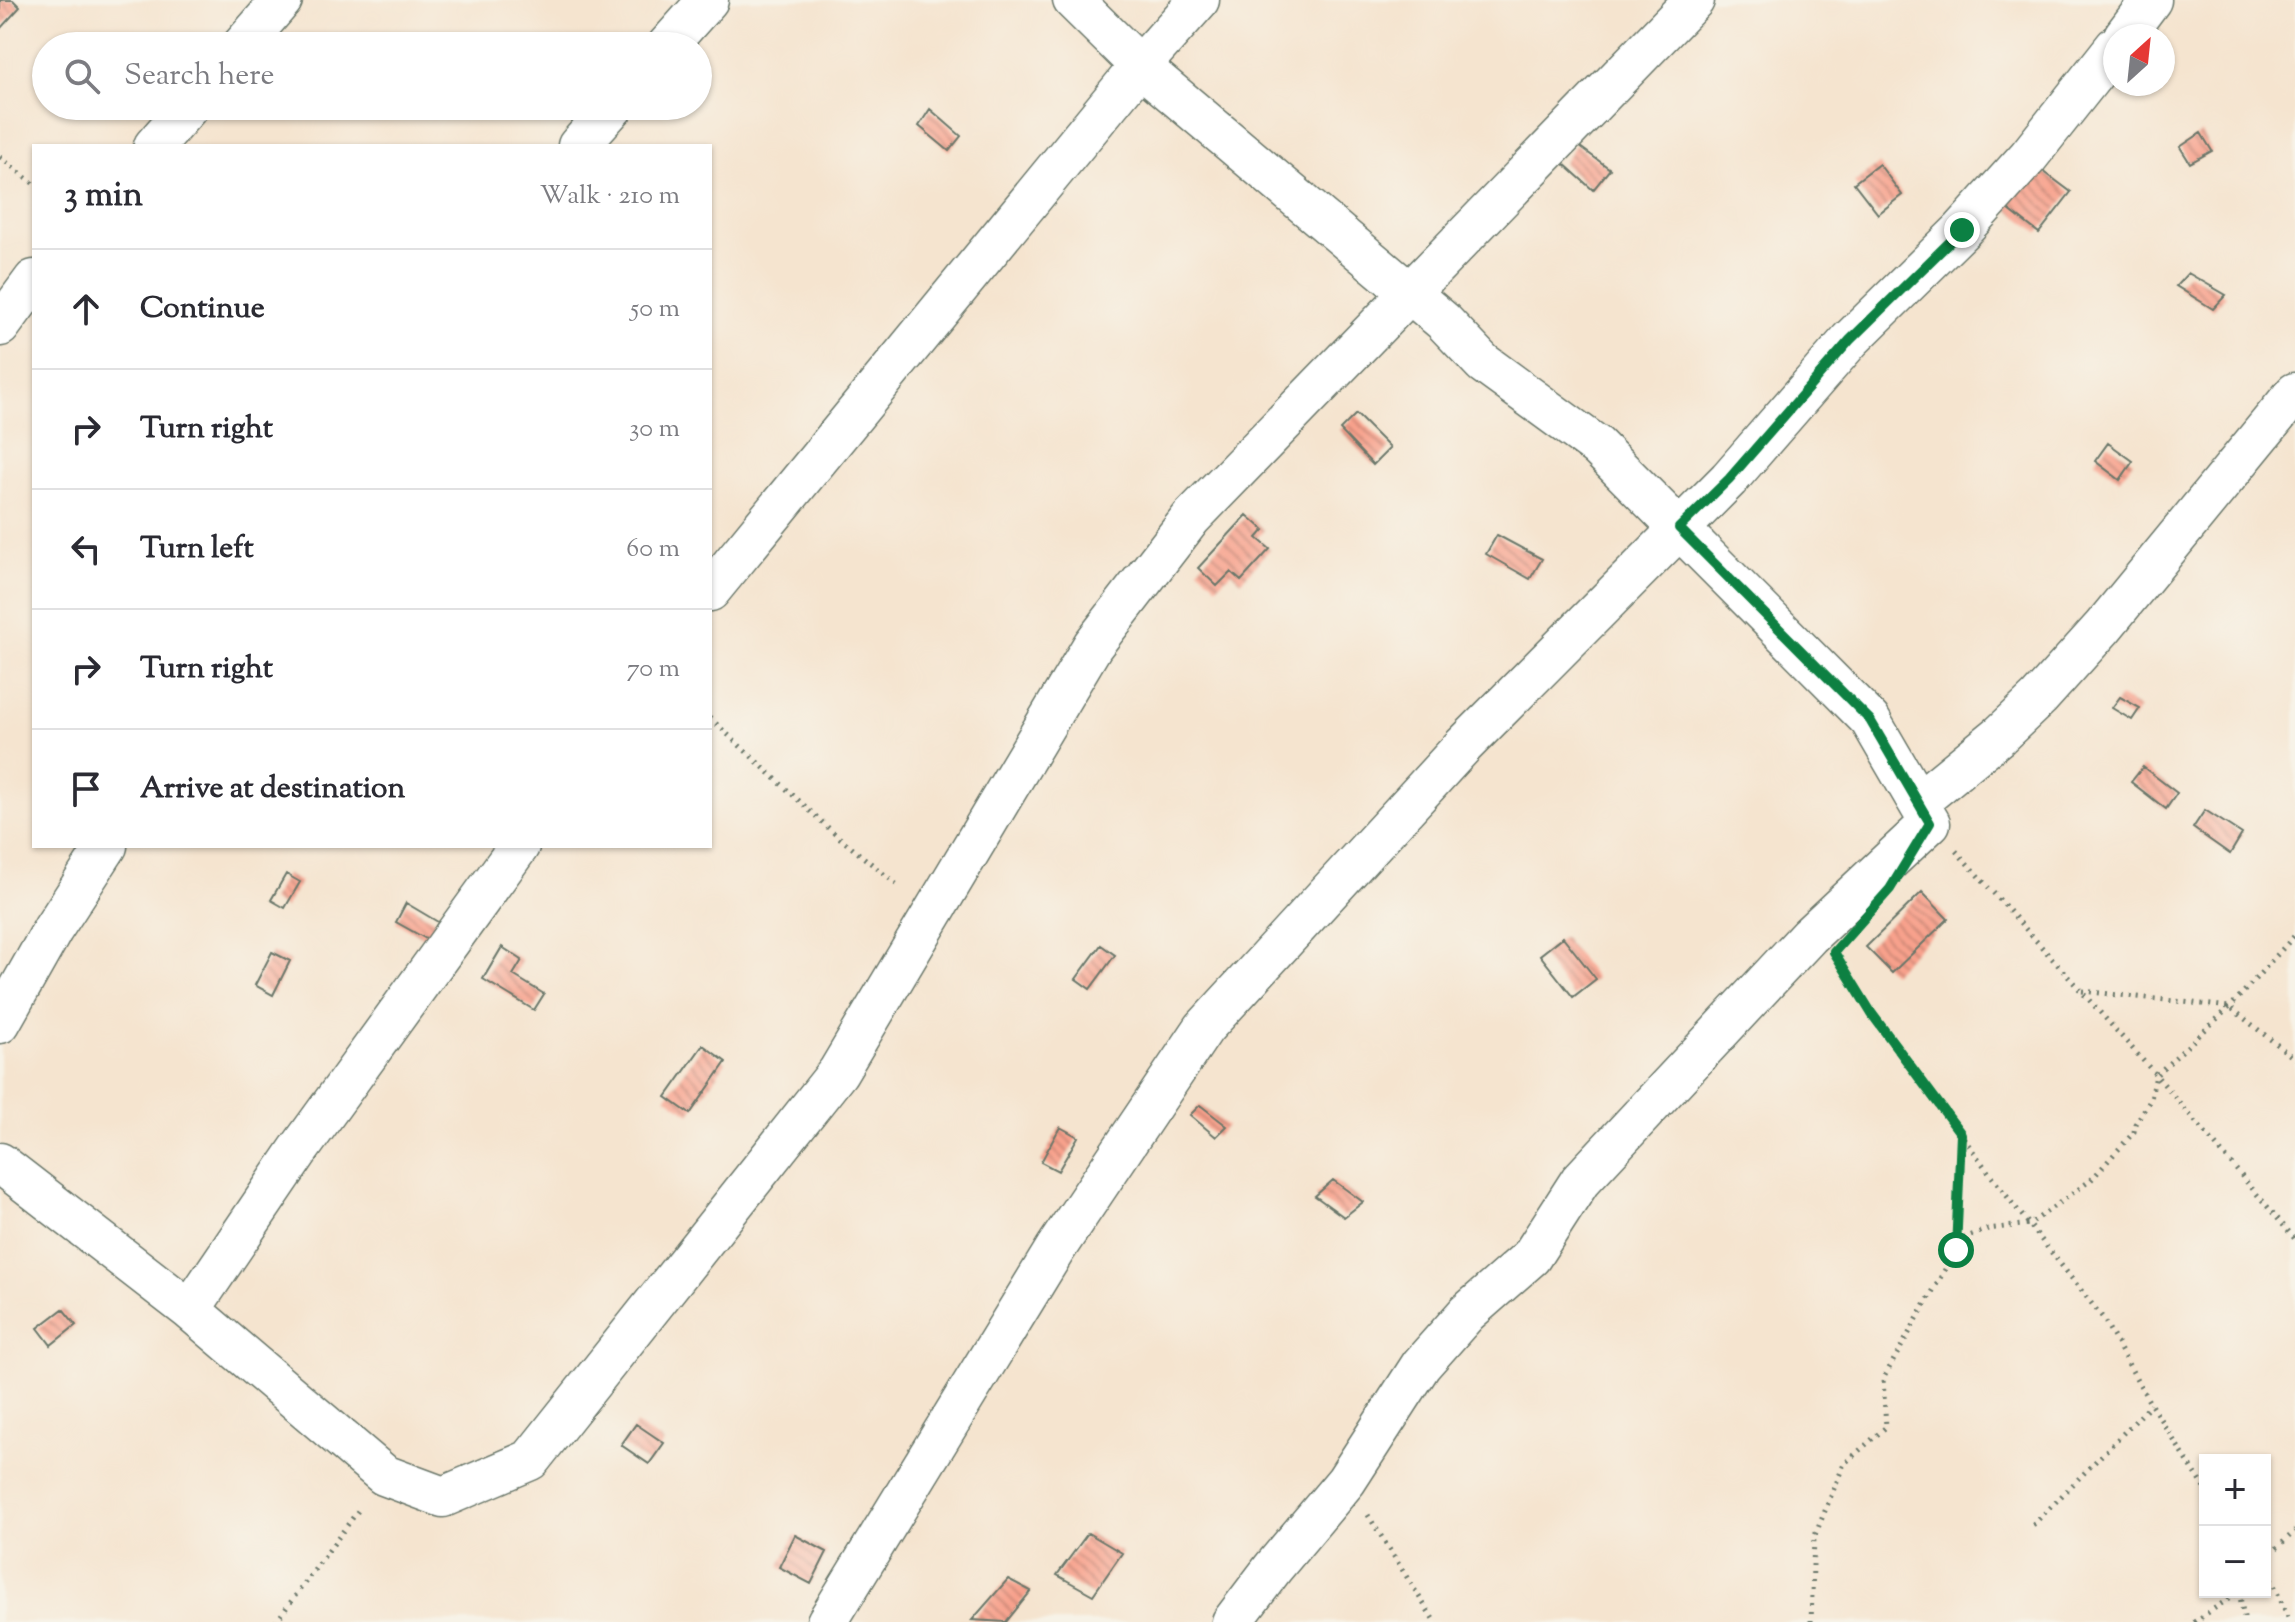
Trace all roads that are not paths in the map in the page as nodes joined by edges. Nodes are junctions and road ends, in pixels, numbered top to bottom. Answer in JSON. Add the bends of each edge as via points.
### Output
{"nodes":[{"id":1,"x":282,"y":0,"type":"edge"},
{"id":2,"x":708,"y":0,"type":"edge"},
{"id":3,"x":1073,"y":0,"type":"edge"},
{"id":4,"x":1199,"y":0,"type":"edge"},
{"id":5,"x":1694,"y":0,"type":"edge"},
{"id":6,"x":2151,"y":0,"type":"edge"},
{"id":7,"x":2133,"y":24,"type":"edge"},
{"id":8,"x":254,"y":32,"type":"edge"},
{"id":9,"x":679,"y":32,"type":"edge"},
{"id":10,"x":2103,"y":62,"type":"edge"},
{"id":11,"x":1140,"y":66,"type":"junction"},
{"id":12,"x":177,"y":120,"type":"edge"},
{"id":13,"x":601,"y":120,"type":"edge"},
{"id":14,"x":156,"y":144,"type":"edge"},
{"id":15,"x":580,"y":144,"type":"edge"},
{"id":16,"x":32,"y":283,"type":"edge"},
{"id":17,"x":1411,"y":293,"type":"junction"},
{"id":18,"x":0,"y":326,"type":"edge"},
{"id":19,"x":2295,"y":393,"type":"edge"},
{"id":20,"x":1679,"y":528,"type":"junction"},
{"id":21,"x":712,"y":589,"type":"edge"},
{"id":22,"x":1924,"y":812,"type":"junction"},
{"id":23,"x":106,"y":848,"type":"edge"},
{"id":24,"x":518,"y":848,"type":"edge"},
{"id":25,"x":0,"y":1023,"type":"edge"},
{"id":26,"x":0,"y":1163,"type":"edge"},
{"id":27,"x":190,"y":1310,"type":"junction"},
{"id":28,"x":827,"y":1622,"type":"edge"},
{"id":29,"x":1232,"y":1622,"type":"edge"}],
"edges":[{"from":1,"to":8,"type":"street"},
{"from":2,"to":9,"type":"street"},
{"from":3,"to":11,"type":"street"},
{"from":4,"to":11,"type":"street"},
{"from":5,"to":17,"type":"street"},
{"from":6,"to":7,"type":"street"},
{"from":10,"to":20,"type":"street","via":[[1962,230],[1850,340],[1729,479]]},
{"from":11,"to":17,"type":"street"},
{"from":11,"to":21,"type":"street"},
{"from":12,"to":14,"type":"street"},
{"from":13,"to":15,"type":"street"},
{"from":16,"to":18,"type":"street"},
{"from":17,"to":20,"type":"street","via":[[1483,363],[1597,446]]},
{"from":17,"to":27,"type":"street","via":[[1191,518],[1110,622],[838,1072],[530,1460],[443,1497],[384,1475]]},
{"from":19,"to":22,"type":"street","via":[[2103,627]]},
{"from":20,"to":22,"type":"street","via":[[1870,720]]},
{"from":20,"to":28,"type":"street","via":[[1463,746],[1204,1028],[1056,1248]]},
{"from":22,"to":29,"type":"street","via":[[1580,1181],[1531,1257],[1467,1313],[1421,1365],[1346,1481]]},
{"from":23,"to":25,"type":"street"},
{"from":24,"to":27,"type":"street"},
{"from":26,"to":27,"type":"street"}]}
